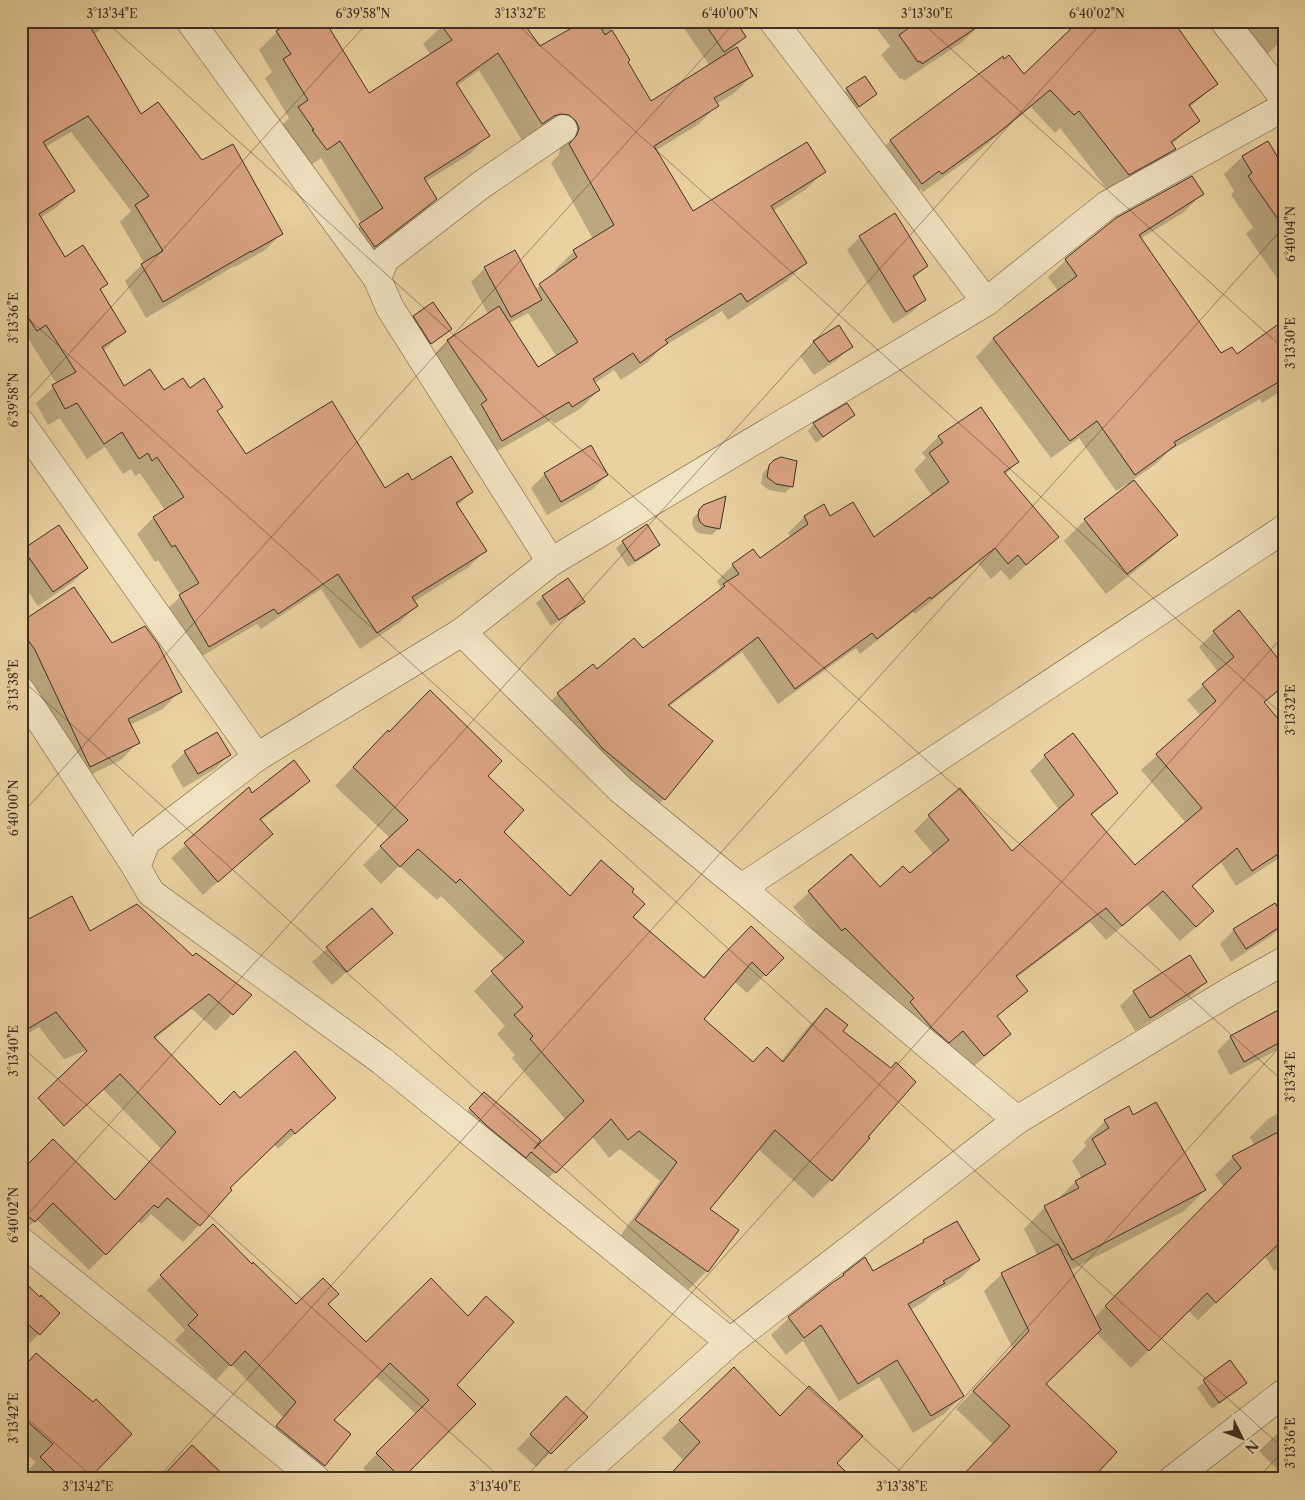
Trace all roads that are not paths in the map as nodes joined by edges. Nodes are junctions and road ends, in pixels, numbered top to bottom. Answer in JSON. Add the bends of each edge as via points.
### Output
{"nodes":[{"id":1,"x":190,"y":21,"type":"edge"},
{"id":2,"x":773,"y":21,"type":"edge"},
{"id":3,"x":1224,"y":21,"type":"edge"},
{"id":4,"x":1284,"y":98,"type":"edge"},
{"id":5,"x":1284,"y":107,"type":"edge"},
{"id":6,"x":563,"y":129,"type":"dead end"},
{"id":7,"x":377,"y":278,"type":"junction"},
{"id":8,"x":986,"y":302,"type":"junction"},
{"id":9,"x":21,"y":423,"type":"edge"},
{"id":10,"x":1284,"y":529,"type":"edge"},
{"id":11,"x":551,"y":562,"type":"junction"},
{"id":12,"x":462,"y":632,"type":"junction"},
{"id":13,"x":21,"y":691,"type":"edge"},
{"id":14,"x":257,"y":758,"type":"junction"},
{"id":15,"x":136,"y":867,"type":"junction"},
{"id":16,"x":741,"y":888,"type":"junction"},
{"id":17,"x":1284,"y":961,"type":"edge"},
{"id":18,"x":1017,"y":1120,"type":"junction"},
{"id":19,"x":21,"y":1242,"type":"edge"},
{"id":20,"x":730,"y":1342,"type":"junction"},
{"id":21,"x":1284,"y":1393,"type":"edge"},
{"id":22,"x":316,"y":1479,"type":"edge"},
{"id":23,"x":577,"y":1479,"type":"edge"},
{"id":24,"x":1172,"y":1479,"type":"edge"}],
"edges":[{"from":1,"to":7,"type":"street"},
{"from":2,"to":8,"type":"street"},
{"from":3,"to":4,"type":"street"},
{"from":5,"to":8,"type":"street","via":[[1107,205]]},
{"from":6,"to":7,"type":"street","via":[[480,185],[385,259]]},
{"from":7,"to":11,"type":"street","via":[[390,308]]},
{"from":8,"to":11,"type":"street"},
{"from":9,"to":14,"type":"street"},
{"from":10,"to":16,"type":"street"},
{"from":11,"to":12,"type":"street"},
{"from":12,"to":14,"type":"street"},
{"from":12,"to":16,"type":"street","via":[[621,790]]},
{"from":13,"to":15,"type":"street"},
{"from":14,"to":15,"type":"street","via":[[146,842]]},
{"from":15,"to":20,"type":"street","via":[[151,893],[382,1061]]},
{"from":16,"to":18,"type":"street"},
{"from":17,"to":18,"type":"street"},
{"from":18,"to":20,"type":"street"},
{"from":19,"to":22,"type":"street"},
{"from":20,"to":23,"type":"street"},
{"from":21,"to":24,"type":"street"}]}
